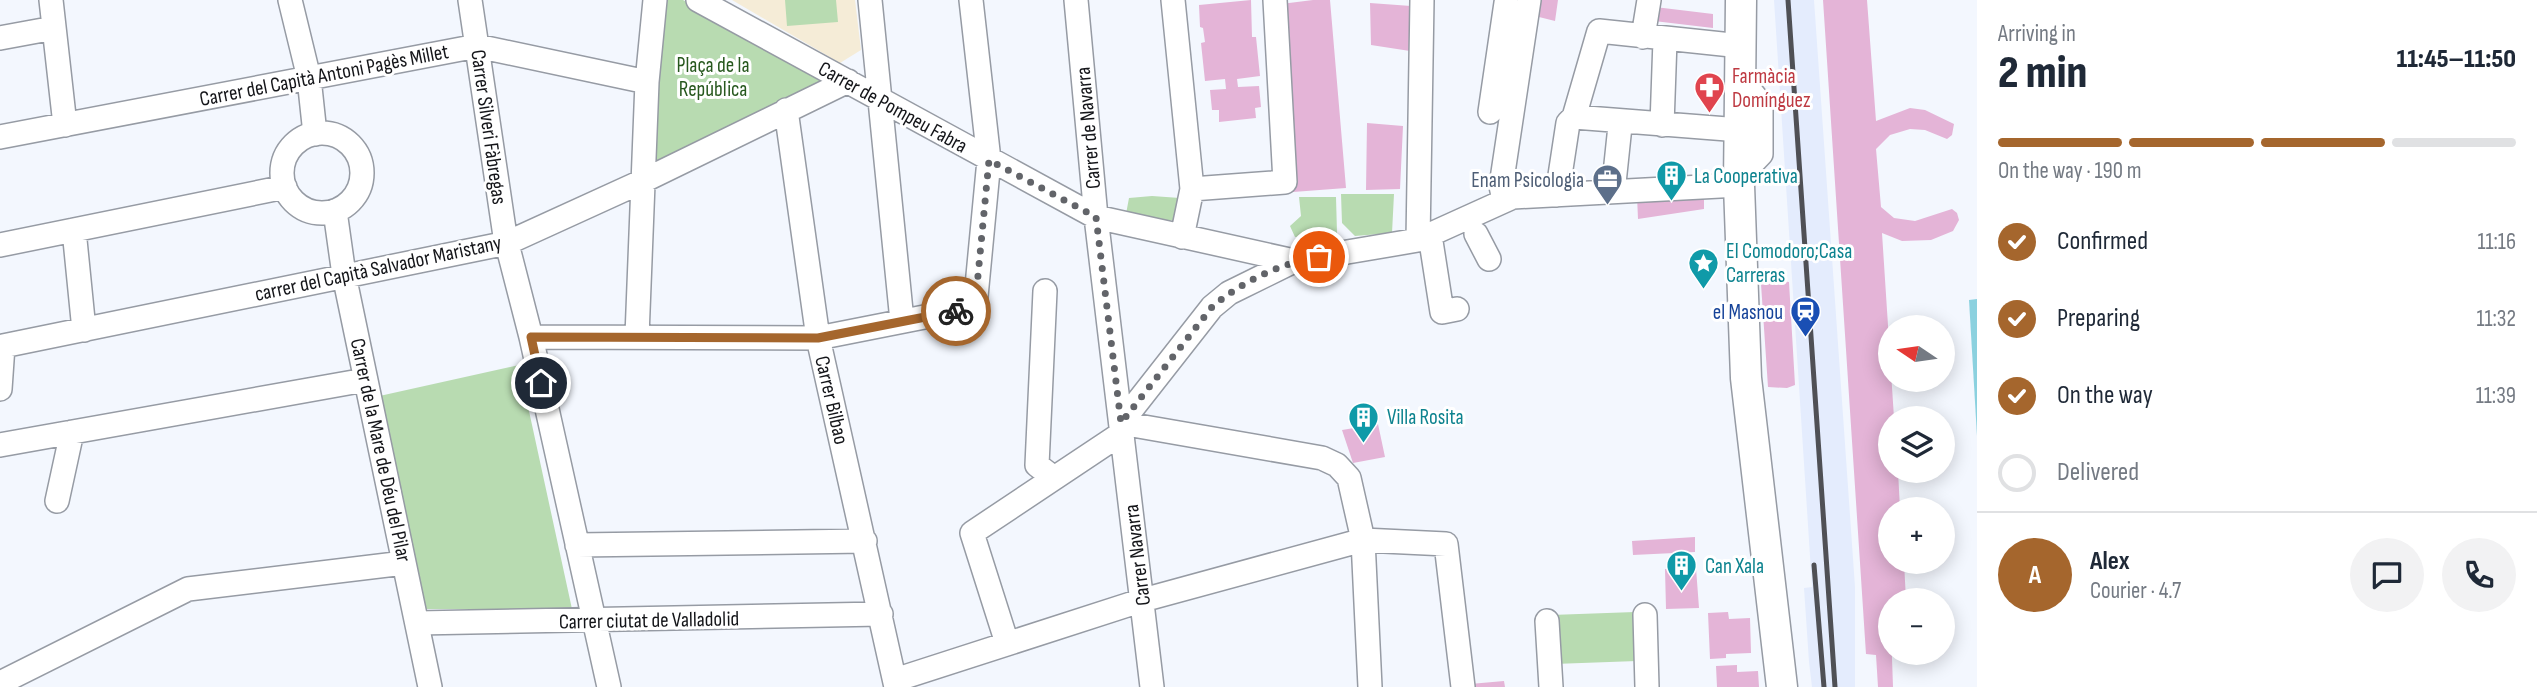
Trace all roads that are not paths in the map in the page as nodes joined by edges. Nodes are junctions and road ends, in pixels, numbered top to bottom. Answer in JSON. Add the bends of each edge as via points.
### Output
{"nodes":[{"id":1,"x":51,"y":0,"type":"edge"},
{"id":2,"x":290,"y":0,"type":"edge"},
{"id":3,"x":471,"y":0,"type":"edge"},
{"id":4,"x":655,"y":0,"type":"edge"},
{"id":5,"x":698,"y":0,"type":"edge"},
{"id":6,"x":870,"y":0,"type":"edge"},
{"id":7,"x":971,"y":0,"type":"edge"},
{"id":8,"x":1076,"y":0,"type":"edge"},
{"id":9,"x":1173,"y":0,"type":"edge"},
{"id":10,"x":1275,"y":0,"type":"edge"},
{"id":11,"x":1422,"y":0,"type":"edge"},
{"id":12,"x":1649,"y":0,"type":"edge"},
{"id":13,"x":1741,"y":0,"type":"edge"},
{"id":14,"x":1518,"y":1,"type":"edge"},
{"id":15,"x":54,"y":28,"type":"junction"},
{"id":16,"x":0,"y":38,"type":"edge"},
{"id":17,"x":1654,"y":39,"type":"junction"},
{"id":18,"x":477,"y":46,"type":"junction"},
{"id":19,"x":1741,"y":46,"type":"junction"},
{"id":20,"x":309,"y":78,"type":"junction"},
{"id":21,"x":1740,"y":78,"type":"junction"},
{"id":22,"x":848,"y":80,"type":"junction"},
{"id":23,"x":647,"y":82,"type":"junction"},
{"id":24,"x":882,"y":99,"type":"junction"},
{"id":25,"x":786,"y":110,"type":"junction"},
{"id":26,"x":1490,"y":112,"type":"dead end"},
{"id":27,"x":1574,"y":117,"type":"junction"},
{"id":28,"x":65,"y":125,"type":"junction"},
{"id":29,"x":1662,"y":125,"type":"junction"},
{"id":30,"x":1620,"y":126,"type":"dead end"},
{"id":31,"x":1740,"y":130,"type":"junction"},
{"id":32,"x":315,"y":134,"type":"junction"},
{"id":33,"x":0,"y":137,"type":"edge"},
{"id":34,"x":989,"y":160,"type":"junction"},
{"id":35,"x":643,"y":181,"type":"junction"},
{"id":36,"x":1739,"y":181,"type":"junction"},
{"id":37,"x":1614,"y":183,"type":"dead end"},
{"id":38,"x":285,"y":187,"type":"junction"},
{"id":39,"x":1192,"y":190,"type":"junction"},
{"id":40,"x":1557,"y":194,"type":"junction"},
{"id":41,"x":1504,"y":200,"type":"junction"},
{"id":42,"x":335,"y":211,"type":"junction"},
{"id":43,"x":1096,"y":217,"type":"junction"},
{"id":44,"x":74,"y":230,"type":"junction"},
{"id":45,"x":1476,"y":234,"type":"dead end"},
{"id":46,"x":1182,"y":237,"type":"junction"},
{"id":47,"x":1424,"y":237,"type":"junction"},
{"id":48,"x":507,"y":243,"type":"junction"},
{"id":49,"x":0,"y":245,"type":"edge"},
{"id":50,"x":1489,"y":259,"type":"dead end"},
{"id":51,"x":1294,"y":261,"type":"junction"},
{"id":52,"x":344,"y":275,"type":"junction"},
{"id":53,"x":1045,"y":291,"type":"dead end"},
{"id":54,"x":1457,"y":309,"type":"dead end"},
{"id":55,"x":902,"y":321,"type":"junction"},
{"id":56,"x":84,"y":330,"type":"junction"},
{"id":57,"x":637,"y":336,"type":"junction"},
{"id":58,"x":531,"y":337,"type":"junction"},
{"id":59,"x":818,"y":338,"type":"junction"},
{"id":60,"x":365,"y":380,"type":"junction"},
{"id":61,"x":0,"y":389,"type":"edge"},
{"id":62,"x":1121,"y":428,"type":"junction"},
{"id":63,"x":72,"y":432,"type":"junction"},
{"id":64,"x":0,"y":445,"type":"edge"},
{"id":65,"x":1054,"y":478,"type":"junction"},
{"id":66,"x":57,"y":501,"type":"dead end"},
{"id":67,"x":1363,"y":540,"type":"junction"},
{"id":68,"x":865,"y":541,"type":"junction"},
{"id":69,"x":576,"y":545,"type":"junction"},
{"id":70,"x":404,"y":563,"type":"junction"},
{"id":71,"x":1143,"y":600,"type":"junction"},
{"id":72,"x":881,"y":614,"type":"junction"},
{"id":73,"x":1645,"y":615,"type":"dead end"},
{"id":74,"x":1547,"y":621,"type":"dead end"},
{"id":75,"x":596,"y":622,"type":"junction"},
{"id":76,"x":417,"y":624,"type":"junction"},
{"id":77,"x":1007,"y":643,"type":"junction"},
{"id":78,"x":0,"y":682,"type":"edge"},
{"id":79,"x":896,"y":683,"type":"edge"},
{"id":80,"x":430,"y":687,"type":"edge"},
{"id":81,"x":609,"y":687,"type":"edge"},
{"id":82,"x":1152,"y":687,"type":"edge"},
{"id":83,"x":1370,"y":687,"type":"edge"},
{"id":84,"x":1463,"y":687,"type":"edge"},
{"id":85,"x":1551,"y":687,"type":"edge"},
{"id":86,"x":1647,"y":687,"type":"edge"},
{"id":87,"x":1782,"y":687,"type":"edge"}],
"edges":[{"from":1,"to":15,"type":"street"},
{"from":2,"to":20,"type":"street"},
{"from":3,"to":18,"type":"street","name":"Carrer Silveri Fàbregas"},
{"from":4,"to":23,"type":"street"},
{"from":5,"to":22,"type":"street","name":"Carrer de Pompeu Fabra"},
{"from":6,"to":24,"type":"street"},
{"from":7,"to":34,"type":"street"},
{"from":8,"to":43,"type":"street","name":"Carrer de Navarra"},
{"from":9,"to":39,"type":"street"},
{"from":10,"to":39,"type":"street","via":[[1284,182]]},
{"from":11,"to":47,"type":"street"},
{"from":12,"to":17,"type":"street"},
{"from":13,"to":19,"type":"main road"},
{"from":14,"to":26,"type":"street"},
{"from":14,"to":41,"type":"street"},
{"from":15,"to":16,"type":"street"},
{"from":15,"to":28,"type":"street"},
{"from":17,"to":19,"type":"street"},
{"from":17,"to":27,"type":"street","via":[[1600,31]]},
{"from":17,"to":29,"type":"street"},
{"from":18,"to":20,"type":"street","name":"Carrer del Capità Antoni Pagès Millet"},
{"from":18,"to":23,"type":"street","name":"Carrer del Capità Antoni Pagès Millet"},
{"from":18,"to":48,"type":"street","name":"Carrer Silveri Fàbregas"},
{"from":19,"to":21,"type":"main road"},
{"from":20,"to":28,"type":"street","name":"Carrer del Capità Antoni Pagès Millet"},
{"from":20,"to":32,"type":"street"},
{"from":21,"to":31,"type":"main road"},
{"from":21,"to":36,"type":"street","via":[[1761,104],[1761,154]]},
{"from":22,"to":24,"type":"street","name":"Carrer de Pompeu Fabra"},
{"from":22,"to":25,"type":"street","name":"carrer del Capità Salvador Maristany"},
{"from":23,"to":35,"type":"street"},
{"from":24,"to":34,"type":"street","name":"Carrer de Pompeu Fabra"},
{"from":24,"to":55,"type":"street"},
{"from":25,"to":35,"type":"street","name":"carrer del Capità Salvador Maristany"},
{"from":25,"to":59,"type":"street","name":"Carrer Bilbao"},
{"from":27,"to":29,"type":"street"},
{"from":27,"to":40,"type":"street","via":[[1568,122]]},
{"from":28,"to":33,"type":"street","name":"Carrer del Capità Antoni Pagès Millet"},
{"from":29,"to":31,"type":"street"},
{"from":30,"to":37,"type":"street"},
{"from":31,"to":36,"type":"main road"},
{"from":32,"to":38,"type":"street","via":[[291,148],[284,160]]},
{"from":32,"to":42,"type":"street","via":[[335,135],[348,142],[362,166],[354,198]]},
{"from":34,"to":43,"type":"street","name":"Carrer de Pompeu Fabra"},
{"from":34,"to":55,"type":"street","via":[[975,307]]},
{"from":35,"to":48,"type":"street","name":"carrer del Capità Salvador Maristany"},
{"from":35,"to":57,"type":"street"},
{"from":36,"to":40,"type":"street"},
{"from":36,"to":87,"type":"main road","via":[[1746,378]]},
{"from":38,"to":42,"type":"street","via":[[298,206],[310,212]]},
{"from":38,"to":44,"type":"street"},
{"from":39,"to":46,"type":"street"},
{"from":40,"to":41,"type":"street"},
{"from":41,"to":47,"type":"street"},
{"from":42,"to":52,"type":"street","name":"Carrer de la Mare de Déu del Pilar"},
{"from":43,"to":46,"type":"street","name":"Carrer de Pompeu Fabra"},
{"from":43,"to":62,"type":"street","name":"Carrer de Navarra"},
{"from":44,"to":49,"type":"street"},
{"from":44,"to":56,"type":"street"},
{"from":45,"to":50,"type":"street"},
{"from":46,"to":51,"type":"street","name":"Carrer de Pompeu Fabra"},
{"from":47,"to":51,"type":"street"},
{"from":47,"to":54,"type":"street","via":[[1442,312]]},
{"from":48,"to":52,"type":"street","name":"carrer del Capità Salvador Maristany"},
{"from":48,"to":58,"type":"street","name":"Carrer Silveri Fàbregas"},
{"from":51,"to":62,"type":"street","via":[[1229,293],[1212,307]]},
{"from":52,"to":56,"type":"street","name":"carrer del Capità Salvador Maristany"},
{"from":52,"to":60,"type":"street","name":"Carrer de la Mare de Déu del Pilar"},
{"from":53,"to":65,"type":"street","via":[[1037,465]]},
{"from":55,"to":59,"type":"street"},
{"from":56,"to":61,"type":"street","name":"carrer del Capità Salvador Maristany","via":[[3,346]]},
{"from":57,"to":58,"type":"street"},
{"from":57,"to":59,"type":"street"},
{"from":58,"to":69,"type":"street","name":"Carrer Silveri Fàbregas"},
{"from":59,"to":68,"type":"street","name":"Carrer Bilbao"},
{"from":60,"to":63,"type":"street"},
{"from":60,"to":70,"type":"street","name":"Carrer de la Mare de Déu del Pilar"},
{"from":62,"to":65,"type":"street"},
{"from":62,"to":67,"type":"street","via":[[1322,458],[1349,478]]},
{"from":62,"to":71,"type":"street","name":"Carrer Navarra"},
{"from":63,"to":64,"type":"street"},
{"from":63,"to":66,"type":"street"},
{"from":65,"to":77,"type":"street","via":[[972,533]]},
{"from":67,"to":71,"type":"street"},
{"from":67,"to":83,"type":"street"},
{"from":67,"to":84,"type":"street","via":[[1446,544]]},
{"from":68,"to":69,"type":"street"},
{"from":68,"to":72,"type":"street","name":"Carrer Bilbao"},
{"from":69,"to":75,"type":"street","name":"Carrer Silveri Fàbregas"},
{"from":70,"to":76,"type":"street","name":"Carrer de la Mare de Déu del Pilar"},
{"from":70,"to":78,"type":"street","via":[[188,589]]},
{"from":71,"to":77,"type":"street"},
{"from":71,"to":82,"type":"street","name":"Carrer Navarra"},
{"from":72,"to":75,"type":"street","name":"Carrer ciutat de Valladolid"},
{"from":72,"to":79,"type":"street","name":"Carrer Bilbao"},
{"from":73,"to":86,"type":"street"},
{"from":74,"to":85,"type":"street"},
{"from":75,"to":76,"type":"street","name":"Carrer ciutat de Valladolid"},
{"from":75,"to":81,"type":"street","name":"Carrer Silveri Fàbregas"},
{"from":76,"to":80,"type":"street","name":"Carrer de la Mare de Déu del Pilar"},
{"from":77,"to":79,"type":"street"}]}
